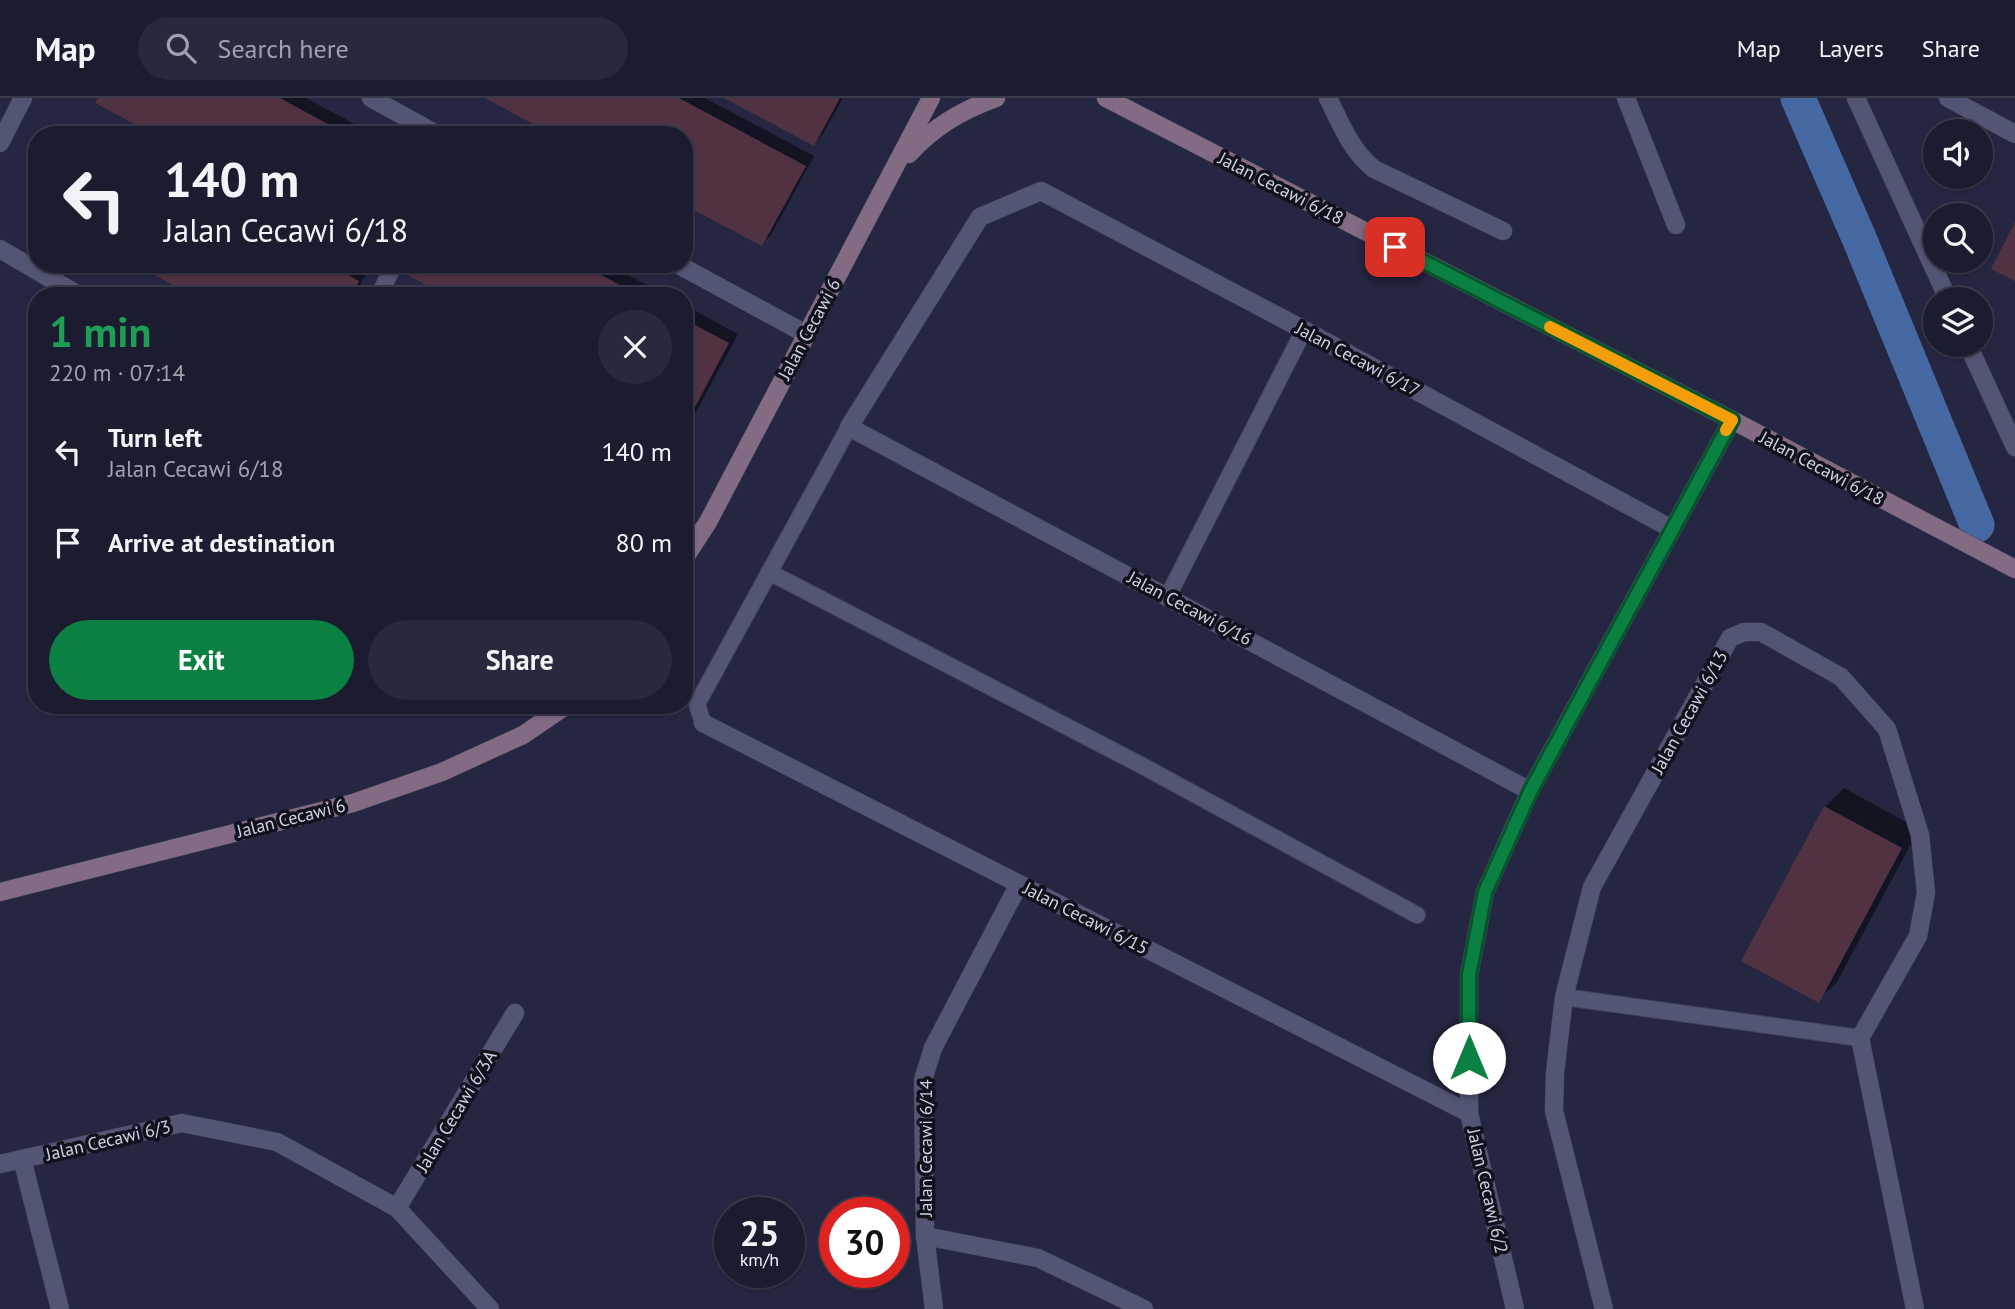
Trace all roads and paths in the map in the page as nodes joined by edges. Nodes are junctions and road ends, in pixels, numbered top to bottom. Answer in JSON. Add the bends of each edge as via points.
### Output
{"nodes":[{"id":1,"x":23,"y":98,"type":"edge"},
{"id":2,"x":931,"y":98,"type":"edge"},
{"id":3,"x":996,"y":98,"type":"edge"},
{"id":4,"x":1106,"y":98,"type":"edge"},
{"id":5,"x":1328,"y":98,"type":"edge"},
{"id":6,"x":1626,"y":98,"type":"edge"},
{"id":7,"x":1856,"y":98,"type":"edge"},
{"id":8,"x":1948,"y":98,"type":"edge"},
{"id":9,"x":380,"y":100,"type":"edge"},
{"id":10,"x":423,"y":126,"type":"edge"},
{"id":11,"x":2015,"y":134,"type":"edge"},
{"id":12,"x":0,"y":143,"type":"edge"},
{"id":13,"x":890,"y":177,"type":"junction"},
{"id":14,"x":1676,"y":225,"type":"dead end"},
{"id":15,"x":1503,"y":231,"type":"dead end"},
{"id":16,"x":0,"y":248,"type":"edge"},
{"id":17,"x":28,"y":265,"type":"edge"},
{"id":18,"x":41,"y":273,"type":"edge"},
{"id":19,"x":693,"y":273,"type":"edge"},
{"id":20,"x":64,"y":287,"type":"edge"},
{"id":21,"x":1943,"y":287,"type":"edge"},
{"id":22,"x":1304,"y":330,"type":"junction"},
{"id":23,"x":806,"y":334,"type":"junction"},
{"id":24,"x":1974,"y":357,"type":"edge"},
{"id":25,"x":1732,"y":420,"type":"junction"},
{"id":26,"x":849,"y":427,"type":"junction"},
{"id":27,"x":2015,"y":446,"type":"edge"},
{"id":28,"x":1672,"y":529,"type":"junction"},
{"id":29,"x":693,"y":545,"type":"edge"},
{"id":30,"x":2015,"y":569,"type":"edge"},
{"id":31,"x":769,"y":572,"type":"junction"},
{"id":32,"x":1168,"y":596,"type":"junction"},
{"id":33,"x":554,"y":714,"type":"edge"},
{"id":34,"x":703,"y":723,"type":"joint"},
{"id":35,"x":1531,"y":790,"type":"junction"},
{"id":36,"x":1019,"y":884,"type":"junction"},
{"id":37,"x":0,"y":891,"type":"edge"},
{"id":38,"x":1417,"y":915,"type":"dead end"},
{"id":39,"x":1564,"y":997,"type":"junction"},
{"id":40,"x":516,"y":1013,"type":"dead end"},
{"id":41,"x":1860,"y":1038,"type":"junction"},
{"id":42,"x":1469,"y":1113,"type":"junction"},
{"id":43,"x":22,"y":1159,"type":"junction"},
{"id":44,"x":0,"y":1164,"type":"edge"},
{"id":45,"x":397,"y":1208,"type":"junction"},
{"id":46,"x":925,"y":1236,"type":"junction"},
{"id":47,"x":60,"y":1309,"type":"edge"},
{"id":48,"x":490,"y":1309,"type":"edge"},
{"id":49,"x":934,"y":1309,"type":"edge"},
{"id":50,"x":1144,"y":1309,"type":"edge"},
{"id":51,"x":1515,"y":1309,"type":"edge"},
{"id":52,"x":1605,"y":1309,"type":"edge"},
{"id":53,"x":1915,"y":1309,"type":"edge"}],
"edges":[{"from":1,"to":12,"type":"street"},
{"from":2,"to":13,"type":"street","name":"Jalan Cecawi 6"},
{"from":3,"to":13,"type":"street","via":[[970,107],[925,137]]},
{"from":4,"to":25,"type":"street","name":"Jalan Cecawi 6/18"},
{"from":5,"to":15,"type":"street","via":[[1353,148],[1367,163]]},
{"from":6,"to":14,"type":"street"},
{"from":7,"to":21,"type":"street"},
{"from":8,"to":11,"type":"street"},
{"from":9,"to":10,"type":"street"},
{"from":13,"to":23,"type":"street","name":"Jalan Cecawi 6"},
{"from":16,"to":17,"type":"street"},
{"from":18,"to":20,"type":"street"},
{"from":19,"to":23,"type":"street"},
{"from":22,"to":26,"type":"street","name":"Jalan Cecawi 6/17","via":[[1041,191],[980,217]]},
{"from":22,"to":28,"type":"street","name":"Jalan Cecawi 6/17"},
{"from":22,"to":32,"type":"lane"},
{"from":23,"to":29,"type":"street","name":"Jalan Cecawi 6"},
{"from":24,"to":27,"type":"street"},
{"from":25,"to":28,"type":"street","name":"Jalan Cecawi 6/2"},
{"from":25,"to":30,"type":"street","name":"Jalan Cecawi 6/18"},
{"from":26,"to":31,"type":"lane"},
{"from":26,"to":32,"type":"street","name":"Jalan Cecawi 6/16"},
{"from":28,"to":35,"type":"street","name":"Jalan Cecawi 6/2"},
{"from":31,"to":34,"type":"lane","via":[[696,704]]},
{"from":31,"to":38,"type":"lane"},
{"from":32,"to":35,"type":"street","name":"Jalan Cecawi 6/16"},
{"from":33,"to":37,"type":"street","name":"Jalan Cecawi 6","via":[[523,735],[442,772],[353,803]]},
{"from":34,"to":36,"type":"street","name":"Jalan Cecawi 6/15"},
{"from":35,"to":42,"type":"street","name":"Jalan Cecawi 6/2","via":[[1485,892],[1469,975]]},
{"from":36,"to":42,"type":"street","name":"Jalan Cecawi 6/15"},
{"from":36,"to":46,"type":"street","name":"Jalan Cecawi 6/14","via":[[933,1048],[923,1080]]},
{"from":39,"to":41,"type":"lane"},
{"from":39,"to":41,"type":"street","name":"Jalan Cecawi 6/13","via":[[1592,887],[1730,638],[1761,632],[1841,677],[1887,729],[1920,835],[1926,893],[1918,936]]},
{"from":39,"to":52,"type":"street","name":"Jalan Cecawi 6/13","via":[[1554,1111]]},
{"from":40,"to":45,"type":"street","name":"Jalan Cecawi 6/3A"},
{"from":41,"to":53,"type":"street"},
{"from":42,"to":51,"type":"street","name":"Jalan Cecawi 6/2"},
{"from":43,"to":44,"type":"street","name":"Jalan Cecawi 6/3"},
{"from":43,"to":45,"type":"street","name":"Jalan Cecawi 6/3","via":[[182,1123],[277,1142]]},
{"from":43,"to":47,"type":"street"},
{"from":45,"to":48,"type":"street","name":"Jalan Cecawi 6/3"},
{"from":46,"to":49,"type":"street","name":"Jalan Cecawi 6/14"},
{"from":46,"to":50,"type":"street","via":[[1038,1258]]}]}
